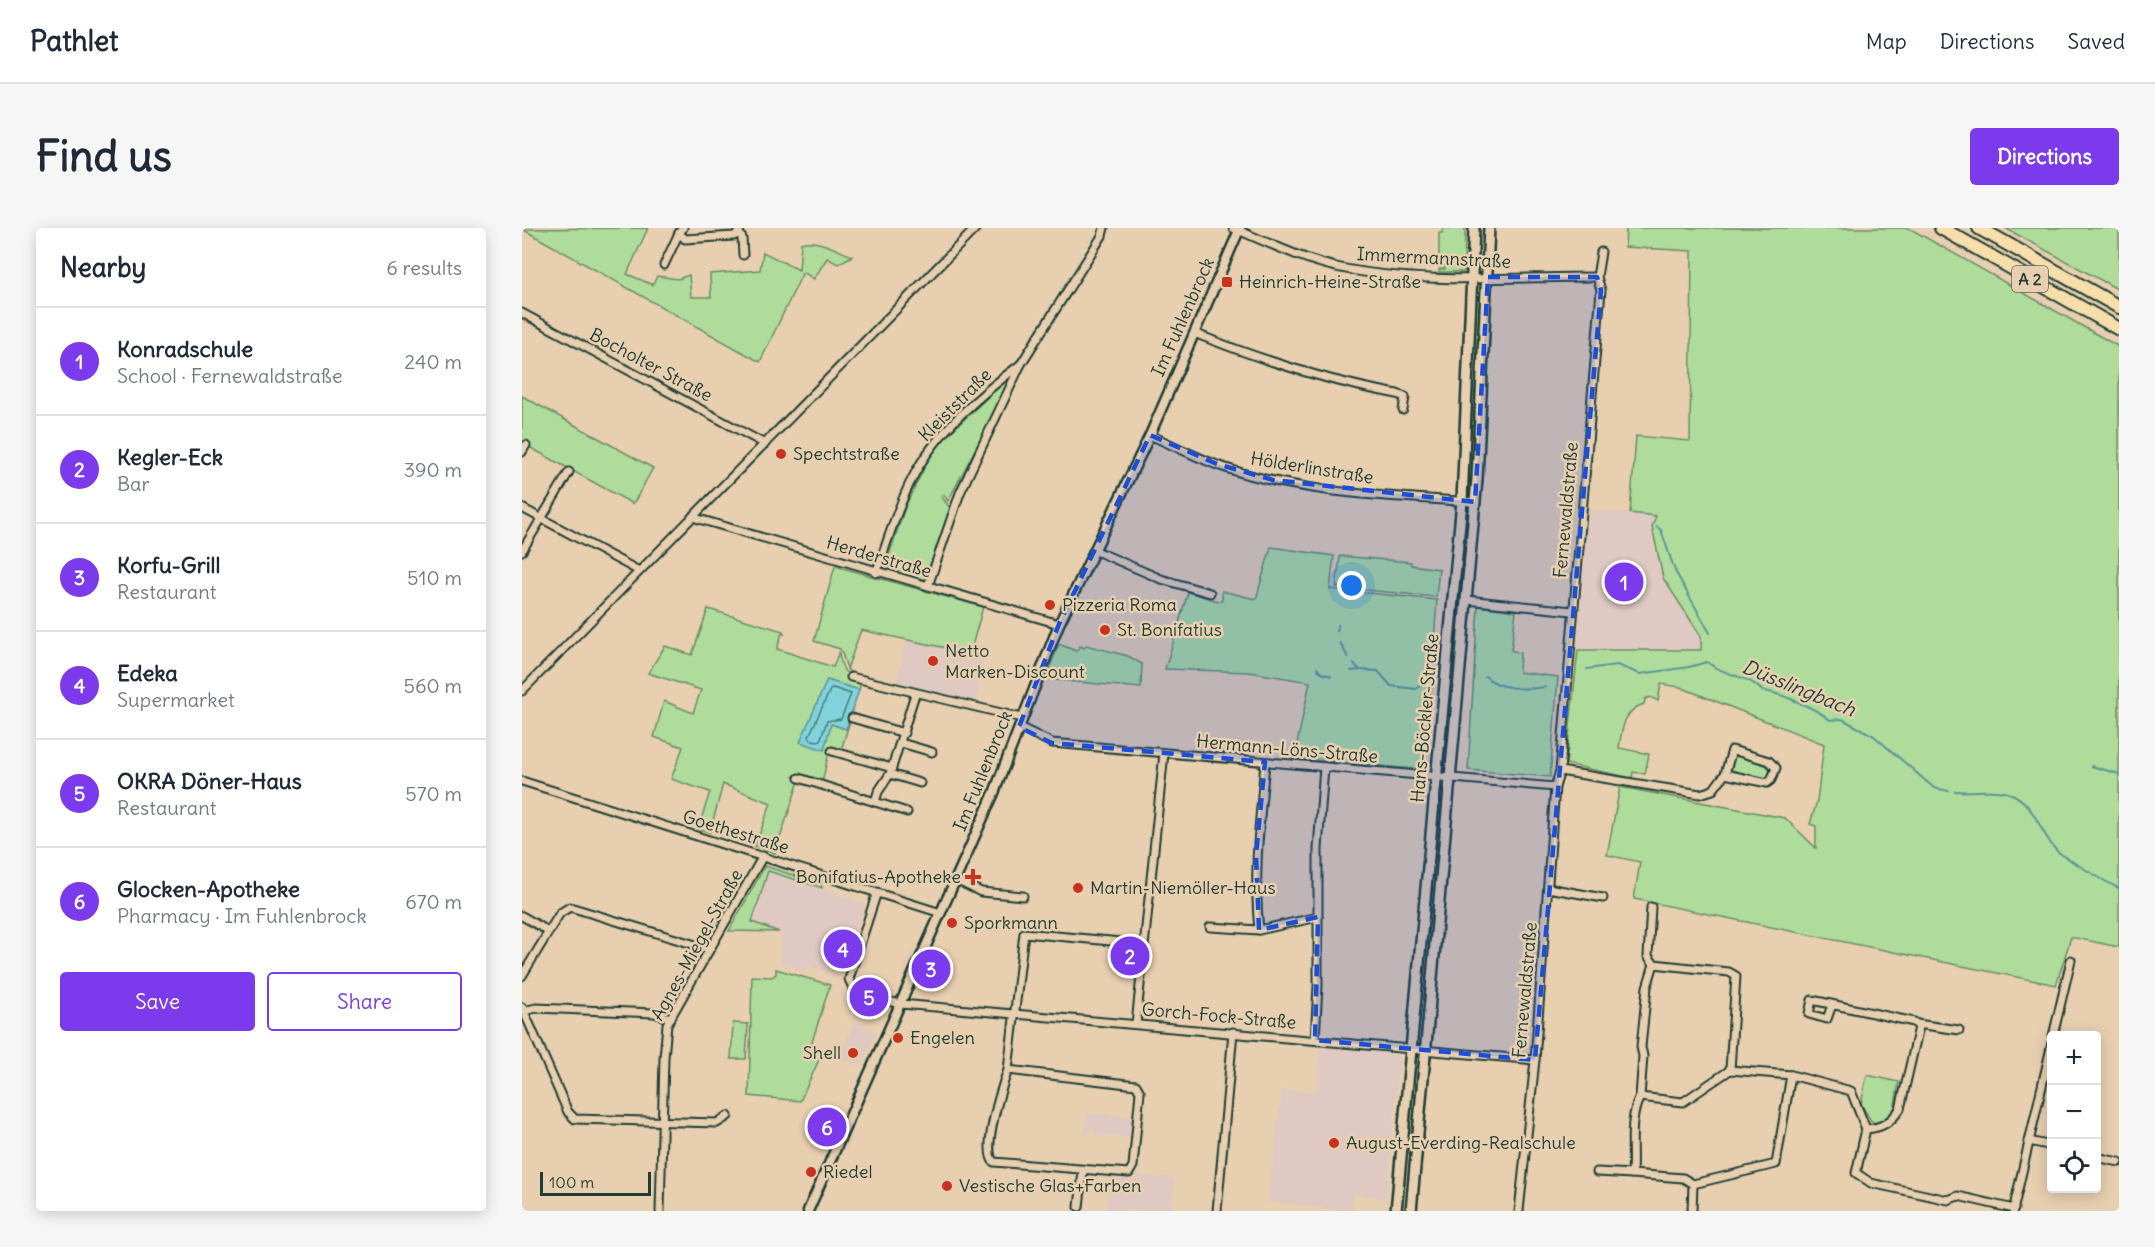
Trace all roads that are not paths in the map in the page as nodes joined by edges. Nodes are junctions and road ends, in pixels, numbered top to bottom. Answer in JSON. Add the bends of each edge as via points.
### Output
{"nodes":[{"id":1,"x":976,"y":228,"type":"edge"},
{"id":2,"x":1104,"y":228,"type":"edge"},
{"id":3,"x":1474,"y":228,"type":"edge"},
{"id":4,"x":1489,"y":228,"type":"edge"},
{"id":5,"x":1941,"y":228,"type":"edge"},
{"id":6,"x":1979,"y":228,"type":"edge"},
{"id":7,"x":1238,"y":229,"type":"edge"},
{"id":8,"x":681,"y":231,"type":"edge"},
{"id":9,"x":739,"y":231,"type":"edge"},
{"id":10,"x":1601,"y":252,"type":"dead end"},
{"id":11,"x":743,"y":255,"type":"dead end"},
{"id":12,"x":663,"y":265,"type":"dead end"},
{"id":13,"x":1597,"y":277,"type":"junction"},
{"id":14,"x":1474,"y":278,"type":"junction"},
{"id":15,"x":1488,"y":278,"type":"junction"},
{"id":16,"x":2119,"y":308,"type":"edge"},
{"id":17,"x":522,"y":313,"type":"edge"},
{"id":18,"x":2119,"y":329,"type":"edge"},
{"id":19,"x":1194,"y":333,"type":"junction"},
{"id":20,"x":1021,"y":364,"type":"junction"},
{"id":21,"x":1403,"y":410,"type":"dead end"},
{"id":22,"x":1150,"y":435,"type":"junction"},
{"id":23,"x":765,"y":444,"type":"junction"},
{"id":24,"x":569,"y":472,"type":"dead end"},
{"id":25,"x":1462,"y":501,"type":"junction"},
{"id":26,"x":1475,"y":502,"type":"junction"},
{"id":27,"x":522,"y":508,"type":"edge"},
{"id":28,"x":692,"y":517,"type":"junction"},
{"id":29,"x":542,"y":519,"type":"junction"},
{"id":30,"x":522,"y":551,"type":"edge"},
{"id":31,"x":1096,"y":551,"type":"junction"},
{"id":32,"x":639,"y":571,"type":"junction"},
{"id":33,"x":876,"y":573,"type":"junction"},
{"id":34,"x":927,"y":586,"type":"junction"},
{"id":35,"x":1210,"y":593,"type":"dead end"},
{"id":36,"x":1467,"y":600,"type":"junction"},
{"id":37,"x":1572,"y":611,"type":"junction"},
{"id":38,"x":1059,"y":624,"type":"junction"},
{"id":39,"x":851,"y":677,"type":"dead end"},
{"id":40,"x":522,"y":690,"type":"edge"},
{"id":41,"x":915,"y":694,"type":"junction"},
{"id":42,"x":852,"y":718,"type":"dead end"},
{"id":43,"x":1022,"y":718,"type":"junction"},
{"id":44,"x":1019,"y":727,"type":"junction"},
{"id":45,"x":904,"y":733,"type":"junction"},
{"id":46,"x":901,"y":742,"type":"junction"},
{"id":47,"x":832,"y":751,"type":"dead end"},
{"id":48,"x":932,"y":752,"type":"dead end"},
{"id":49,"x":1164,"y":753,"type":"junction"},
{"id":50,"x":1265,"y":762,"type":"junction"},
{"id":51,"x":1324,"y":767,"type":"junction"},
{"id":52,"x":891,"y":771,"type":"junction"},
{"id":53,"x":1560,"y":771,"type":"junction"},
{"id":54,"x":1725,"y":774,"type":"junction"},
{"id":55,"x":799,"y":778,"type":"dead end"},
{"id":56,"x":1437,"y":778,"type":"junction"},
{"id":57,"x":1450,"y":779,"type":"junction"},
{"id":58,"x":522,"y":781,"type":"edge"},
{"id":59,"x":920,"y":783,"type":"dead end"},
{"id":60,"x":1555,"y":787,"type":"junction"},
{"id":61,"x":875,"y":802,"type":"junction"},
{"id":62,"x":907,"y":812,"type":"dead end"},
{"id":63,"x":763,"y":856,"type":"junction"},
{"id":64,"x":956,"y":880,"type":"junction"},
{"id":65,"x":1548,"y":888,"type":"junction"},
{"id":66,"x":877,"y":892,"type":"junction"},
{"id":67,"x":1023,"y":896,"type":"dead end"},
{"id":68,"x":1603,"y":898,"type":"dead end"},
{"id":69,"x":1651,"y":907,"type":"dead end"},
{"id":70,"x":941,"y":913,"type":"junction"},
{"id":71,"x":522,"y":916,"type":"edge"},
{"id":72,"x":1318,"y":917,"type":"junction"},
{"id":73,"x":1210,"y":927,"type":"dead end"},
{"id":74,"x":1259,"y":930,"type":"junction"},
{"id":75,"x":548,"y":931,"type":"junction"},
{"id":76,"x":1143,"y":944,"type":"junction"},
{"id":77,"x":709,"y":949,"type":"junction"},
{"id":78,"x":2071,"y":960,"type":"dead end"},
{"id":79,"x":1654,"y":964,"type":"junction"},
{"id":80,"x":522,"y":976,"type":"edge"},
{"id":81,"x":901,"y":1004,"type":"junction"},
{"id":82,"x":1832,"y":1005,"type":"dead end"},
{"id":83,"x":523,"y":1009,"type":"edge"},
{"id":84,"x":1016,"y":1013,"type":"junction"},
{"id":85,"x":671,"y":1018,"type":"junction"},
{"id":86,"x":1136,"y":1024,"type":"junction"},
{"id":87,"x":1917,"y":1024,"type":"junction"},
{"id":88,"x":1959,"y":1030,"type":"dead end"},
{"id":89,"x":2054,"y":1031,"type":"edge"},
{"id":90,"x":1233,"y":1032,"type":"junction"},
{"id":91,"x":1315,"y":1040,"type":"junction"},
{"id":92,"x":1411,"y":1048,"type":"junction"},
{"id":93,"x":1425,"y":1050,"type":"junction"},
{"id":94,"x":1535,"y":1060,"type":"junction"},
{"id":95,"x":2047,"y":1064,"type":"edge"},
{"id":96,"x":1008,"y":1070,"type":"junction"},
{"id":97,"x":1730,"y":1070,"type":"junction"},
{"id":98,"x":1791,"y":1075,"type":"junction"},
{"id":99,"x":1640,"y":1096,"type":"junction"},
{"id":100,"x":728,"y":1116,"type":"dead end"},
{"id":101,"x":662,"y":1122,"type":"junction"},
{"id":102,"x":1866,"y":1128,"type":"junction"},
{"id":103,"x":2029,"y":1141,"type":"junction"},
{"id":104,"x":2047,"y":1145,"type":"edge"},
{"id":105,"x":2101,"y":1158,"type":"edge"},
{"id":106,"x":2119,"y":1162,"type":"edge"},
{"id":107,"x":1083,"y":1171,"type":"junction"},
{"id":108,"x":1597,"y":1172,"type":"dead end"},
{"id":109,"x":1632,"y":1174,"type":"junction"},
{"id":110,"x":1693,"y":1184,"type":"junction"},
{"id":111,"x":1079,"y":1207,"type":"dead end"},
{"id":112,"x":2013,"y":1210,"type":"edge"},
{"id":113,"x":660,"y":1211,"type":"edge"},
{"id":114,"x":808,"y":1211,"type":"edge"},
{"id":115,"x":1217,"y":1211,"type":"edge"},
{"id":116,"x":1396,"y":1211,"type":"edge"},
{"id":117,"x":1411,"y":1211,"type":"edge"},
{"id":118,"x":1519,"y":1211,"type":"edge"},
{"id":119,"x":1692,"y":1211,"type":"edge"}],
"edges":[{"from":1,"to":23,"type":"street"},
{"from":2,"to":20,"type":"street","name":"Kleiststraße"},
{"from":3,"to":14,"type":"main road","name":"Hans-Böckler-Straße"},
{"from":4,"to":15,"type":"main road","name":"Hans-Böckler-Straße"},
{"from":5,"to":18,"type":"highway","number":"A 2"},
{"from":6,"to":16,"type":"highway","number":"A 2"},
{"from":7,"to":14,"type":"street","name":"Immermannstraße","via":[[1336,267],[1397,275]]},
{"from":7,"to":19,"type":"street","name":"Im Fuhlenbrock"},
{"from":8,"to":9,"type":"street","via":[[685,238]]},
{"from":8,"to":12,"type":"street"},
{"from":9,"to":11,"type":"street"},
{"from":10,"to":13,"type":"street","name":"Fernewaldstraße"},
{"from":13,"to":15,"type":"street","name":"Immermannstraße"},
{"from":13,"to":37,"type":"street","name":"Fernewaldstraße","via":[[1601,290]]},
{"from":14,"to":15,"type":"street","name":"Immermannstraße"},
{"from":14,"to":25,"type":"main road","name":"Hans-Böckler-Straße"},
{"from":15,"to":26,"type":"main road","name":"Hans-Böckler-Straße"},
{"from":17,"to":23,"type":"street","name":"Bocholter Straße"},
{"from":19,"to":21,"type":"street","via":[[1289,369],[1397,394],[1405,397]]},
{"from":19,"to":22,"type":"street","name":"Im Fuhlenbrock"},
{"from":20,"to":33,"type":"street","name":"Kleiststraße","via":[[930,449],[912,478]]},
{"from":20,"to":34,"type":"street","name":"Kleiststraße","via":[[960,493]]},
{"from":22,"to":25,"type":"street","name":"Hölderlinstraße","via":[[1216,464],[1273,480]]},
{"from":22,"to":31,"type":"street","name":"Im Fuhlenbrock"},
{"from":23,"to":28,"type":"street"},
{"from":24,"to":29,"type":"street"},
{"from":25,"to":26,"type":"street","name":"Hölderlinstraße"},
{"from":25,"to":56,"type":"main road","name":"Hans-Böckler-Straße"},
{"from":26,"to":36,"type":"main road","name":"Hans-Böckler-Straße"},
{"from":27,"to":29,"type":"street"},
{"from":28,"to":32,"type":"street"},
{"from":28,"to":33,"type":"street","name":"Herderstraße"},
{"from":29,"to":30,"type":"street"},
{"from":29,"to":32,"type":"street"},
{"from":31,"to":35,"type":"street","via":[[1161,579]]},
{"from":31,"to":38,"type":"street","name":"Im Fuhlenbrock"},
{"from":32,"to":40,"type":"street"},
{"from":33,"to":34,"type":"street","name":"Herderstraße"},
{"from":34,"to":38,"type":"street","name":"Herderstraße"},
{"from":36,"to":37,"type":"street"},
{"from":36,"to":57,"type":"main road","name":"Hans-Böckler-Straße"},
{"from":37,"to":53,"type":"street","name":"Fernewaldstraße"},
{"from":38,"to":43,"type":"street","name":"Im Fuhlenbrock"},
{"from":39,"to":41,"type":"street"},
{"from":41,"to":43,"type":"street"},
{"from":41,"to":45,"type":"street"},
{"from":42,"to":45,"type":"street"},
{"from":43,"to":44,"type":"street","name":"Im Fuhlenbrock"},
{"from":44,"to":49,"type":"street","name":"Hermann-Löns-Straße","via":[[1052,743]]},
{"from":44,"to":64,"type":"street","name":"Im Fuhlenbrock"},
{"from":45,"to":46,"type":"street"},
{"from":46,"to":48,"type":"street"},
{"from":46,"to":52,"type":"street"},
{"from":47,"to":52,"type":"street"},
{"from":49,"to":50,"type":"street","name":"Hermann-Löns-Straße"},
{"from":49,"to":76,"type":"street"},
{"from":50,"to":51,"type":"street","name":"Hermann-Löns-Straße"},
{"from":50,"to":74,"type":"street","via":[[1256,855]]},
{"from":51,"to":56,"type":"street","name":"Hermann-Löns-Straße"},
{"from":51,"to":72,"type":"street"},
{"from":52,"to":59,"type":"street"},
{"from":52,"to":61,"type":"street"},
{"from":53,"to":54,"type":"street","via":[[1700,794],[1713,790]]},
{"from":53,"to":60,"type":"street","name":"Fernewaldstraße"},
{"from":54,"to":54,"type":"street","via":[[1732,750],[1769,761],[1776,768],[1767,783]]},
{"from":55,"to":61,"type":"street"},
{"from":56,"to":57,"type":"street","name":"Hermann-Löns-Straße"},
{"from":56,"to":92,"type":"main road","name":"Hans-Böckler-Straße"},
{"from":57,"to":60,"type":"street","name":"Hermann-Löns-Straße"},
{"from":57,"to":93,"type":"main road","name":"Hans-Böckler-Straße"},
{"from":58,"to":63,"type":"street","name":"Goethestraße"},
{"from":60,"to":65,"type":"street","name":"Fernewaldstraße"},
{"from":61,"to":62,"type":"street"},
{"from":63,"to":66,"type":"street","name":"Goethestraße"},
{"from":63,"to":77,"type":"street","name":"Agnes-Miegel-Straße"},
{"from":64,"to":67,"type":"street","via":[[981,892]]},
{"from":64,"to":70,"type":"street","name":"Im Fuhlenbrock"},
{"from":65,"to":68,"type":"street"},
{"from":65,"to":94,"type":"street","name":"Fernewaldstraße"},
{"from":66,"to":70,"type":"street","name":"Goethestraße"},
{"from":66,"to":81,"type":"street","via":[[850,984]]},
{"from":69,"to":79,"type":"street","via":[[1648,956]]},
{"from":70,"to":81,"type":"street","name":"Im Fuhlenbrock"},
{"from":71,"to":75,"type":"street"},
{"from":72,"to":74,"type":"street"},
{"from":72,"to":91,"type":"street"},
{"from":73,"to":74,"type":"street"},
{"from":75,"to":77,"type":"street","via":[[563,909],[570,906]]},
{"from":75,"to":80,"type":"street"},
{"from":76,"to":84,"type":"street","via":[[1024,933]]},
{"from":76,"to":86,"type":"street"},
{"from":77,"to":85,"type":"street","name":"Agnes-Miegel-Straße"},
{"from":78,"to":89,"type":"street"},
{"from":79,"to":97,"type":"street","via":[[1736,976]]},
{"from":79,"to":99,"type":"street","via":[[1647,987]]},
{"from":81,"to":84,"type":"street","name":"Gorch-Fock-Straße"},
{"from":81,"to":114,"type":"street","name":"Im Fuhlenbrock"},
{"from":82,"to":87,"type":"street"},
{"from":83,"to":85,"type":"street","via":[[642,1012]]},
{"from":83,"to":101,"type":"street","via":[[568,1112],[575,1119]]},
{"from":84,"to":86,"type":"street","name":"Gorch-Fock-Straße"},
{"from":84,"to":96,"type":"street"},
{"from":85,"to":101,"type":"street","name":"Agnes-Miegel-Straße","via":[[665,1041]]},
{"from":86,"to":90,"type":"street","name":"Gorch-Fock-Straße"},
{"from":87,"to":88,"type":"street"},
{"from":87,"to":102,"type":"street","via":[[1919,1033],[1900,1109],[1892,1120],[1877,1128]]},
{"from":90,"to":91,"type":"street","name":"Gorch-Fock-Straße"},
{"from":90,"to":115,"type":"street"},
{"from":91,"to":92,"type":"street","name":"Gorch-Fock-Straße"},
{"from":92,"to":93,"type":"street","name":"Gorch-Fock-Straße"},
{"from":92,"to":116,"type":"main road","name":"Hans-Böckler-Straße"},
{"from":93,"to":94,"type":"street","name":"Gorch-Fock-Straße"},
{"from":93,"to":117,"type":"main road","name":"Hans-Böckler-Straße"},
{"from":94,"to":118,"type":"street","name":"Fernewaldstraße"},
{"from":95,"to":103,"type":"street"},
{"from":96,"to":107,"type":"street","via":[[994,1117],[990,1159]]},
{"from":96,"to":107,"type":"street","via":[[1132,1083],[1139,1088],[1132,1170],[1125,1174]]},
{"from":97,"to":98,"type":"street"},
{"from":97,"to":99,"type":"street","via":[[1683,1102]]},
{"from":98,"to":102,"type":"street","via":[[1851,1091]]},
{"from":98,"to":110,"type":"street","via":[[1776,1164]]},
{"from":99,"to":109,"type":"street"},
{"from":100,"to":101,"type":"street","via":[[717,1123]]},
{"from":101,"to":113,"type":"street","name":"Agnes-Miegel-Straße"},
{"from":102,"to":112,"type":"street","via":[[1856,1173],[1870,1183],[1948,1200],[1958,1196]]},
{"from":103,"to":104,"type":"street"},
{"from":103,"to":112,"type":"street"},
{"from":105,"to":106,"type":"street"},
{"from":107,"to":111,"type":"street"},
{"from":108,"to":109,"type":"street"},
{"from":109,"to":110,"type":"street","via":[[1683,1178]]},
{"from":110,"to":119,"type":"street"}]}
